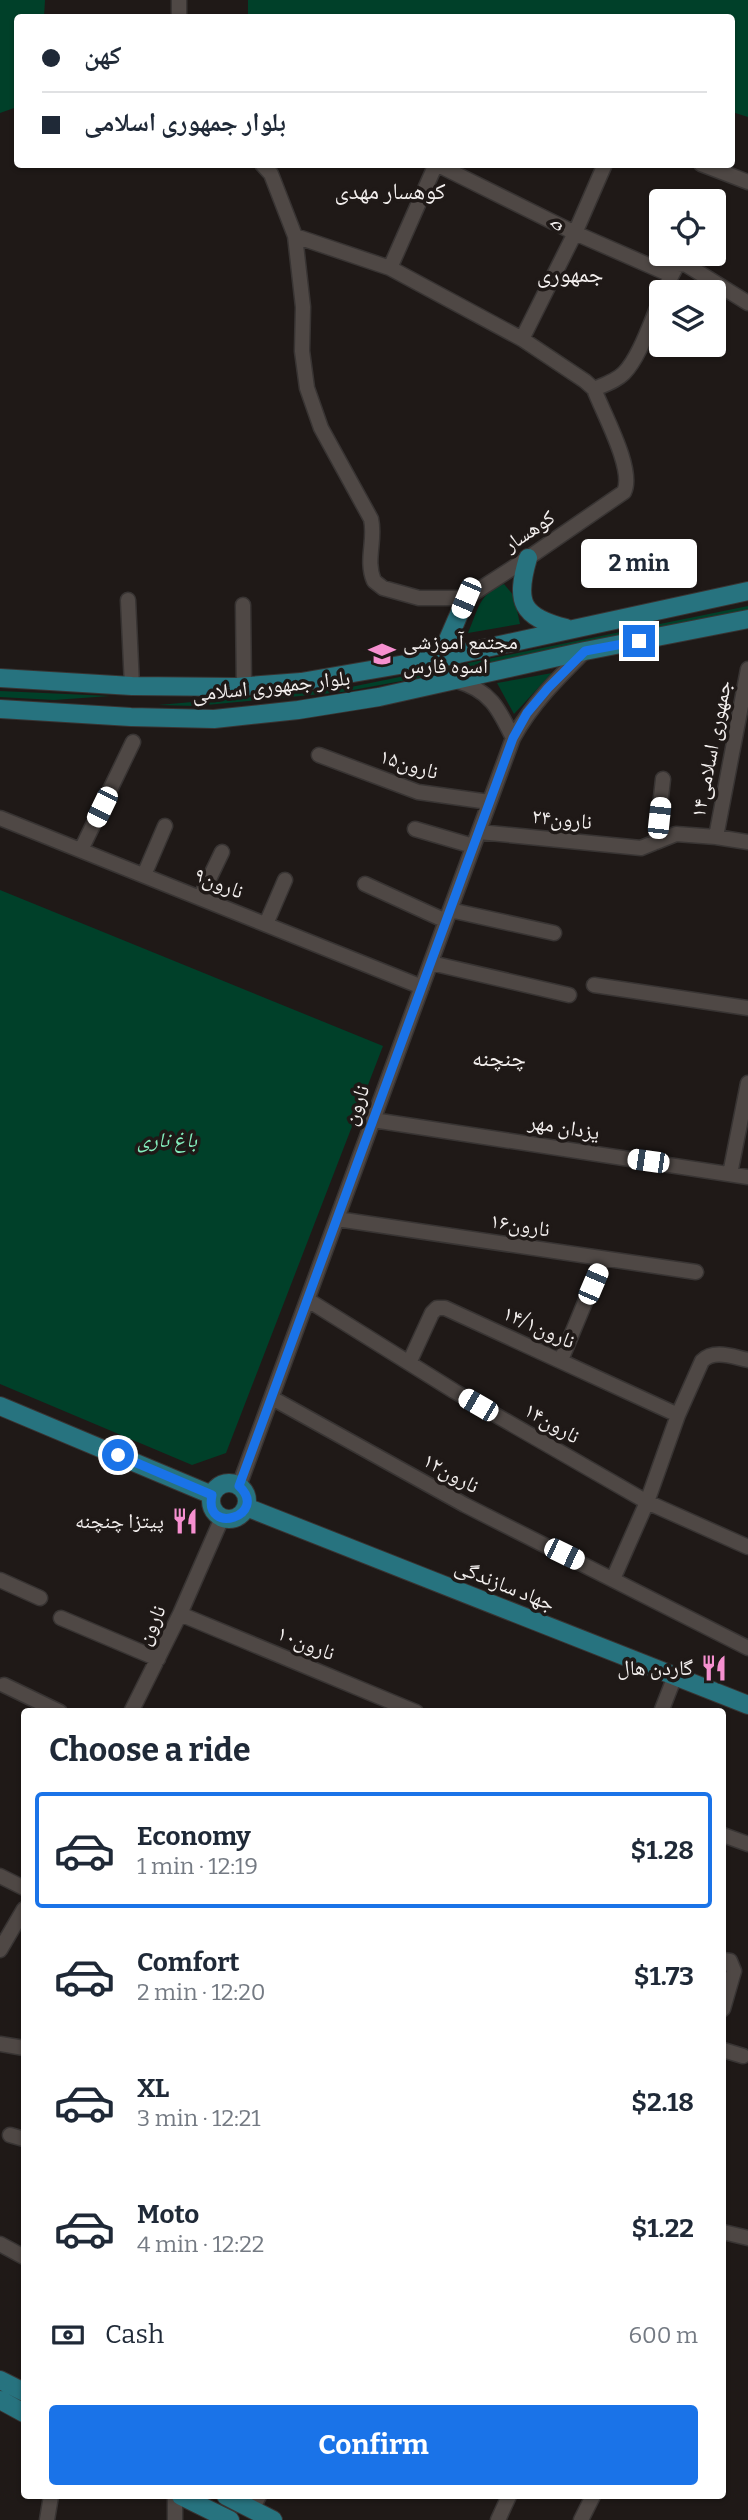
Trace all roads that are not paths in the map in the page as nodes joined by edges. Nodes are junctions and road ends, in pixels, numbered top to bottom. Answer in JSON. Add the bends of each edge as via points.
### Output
{"nodes":[{"id":1,"x":266,"y":168,"type":"edge"},
{"id":2,"x":434,"y":168,"type":"edge"},
{"id":3,"x":444,"y":168,"type":"edge"},
{"id":4,"x":603,"y":168,"type":"edge"},
{"id":5,"x":711,"y":168,"type":"edge"},
{"id":6,"x":748,"y":182,"type":"edge"},
{"id":7,"x":575,"y":233,"type":"junction"},
{"id":8,"x":295,"y":236,"type":"junction"},
{"id":9,"x":390,"y":268,"type":"junction"},
{"id":10,"x":671,"y":275,"type":"junction"},
{"id":11,"x":669,"y":280,"type":"edge"},
{"id":12,"x":748,"y":303,"type":"edge"},
{"id":13,"x":649,"y":324,"type":"edge"},
{"id":14,"x":523,"y":339,"type":"junction"},
{"id":15,"x":594,"y":389,"type":"junction"},
{"id":16,"x":528,"y":558,"type":"junction"},
{"id":17,"x":748,"y":591,"type":"edge"},
{"id":18,"x":466,"y":598,"type":"junction"},
{"id":19,"x":128,"y":600,"type":"dead end"},
{"id":20,"x":243,"y":605,"type":"dead end"},
{"id":21,"x":748,"y":619,"type":"edge"},
{"id":22,"x":570,"y":629,"type":"junction"},
{"id":23,"x":585,"y":651,"type":"junction"},
{"id":24,"x":440,"y":658,"type":"junction"},
{"id":25,"x":748,"y":668,"type":"edge"},
{"id":26,"x":0,"y":678,"type":"edge"},
{"id":27,"x":457,"y":681,"type":"junction"},
{"id":28,"x":132,"y":686,"type":"junction"},
{"id":29,"x":244,"y":687,"type":"junction"},
{"id":30,"x":0,"y":709,"type":"edge"},
{"id":31,"x":131,"y":717,"type":"junction"},
{"id":32,"x":513,"y":738,"type":"junction"},
{"id":33,"x":133,"y":742,"type":"dead end"},
{"id":34,"x":319,"y":755,"type":"dead end"},
{"id":35,"x":663,"y":779,"type":"dead end"},
{"id":36,"x":489,"y":802,"type":"junction"},
{"id":37,"x":0,"y":818,"type":"edge"},
{"id":38,"x":164,"y":826,"type":"dead end"},
{"id":39,"x":415,"y":829,"type":"dead end"},
{"id":40,"x":716,"y":837,"type":"junction"},
{"id":41,"x":476,"y":839,"type":"junction"},
{"id":42,"x":656,"y":842,"type":"junction"},
{"id":43,"x":748,"y":843,"type":"edge"},
{"id":44,"x":81,"y":850,"type":"junction"},
{"id":45,"x":222,"y":852,"type":"dead end"},
{"id":46,"x":144,"y":875,"type":"junction"},
{"id":47,"x":285,"y":880,"type":"dead end"},
{"id":48,"x":365,"y":884,"type":"dead end"},
{"id":49,"x":200,"y":898,"type":"junction"},
{"id":50,"x":448,"y":916,"type":"junction"},
{"id":51,"x":266,"y":924,"type":"junction"},
{"id":52,"x":554,"y":933,"type":"dead end"},
{"id":53,"x":431,"y":963,"type":"junction"},
{"id":54,"x":594,"y":985,"type":"dead end"},
{"id":55,"x":422,"y":988,"type":"junction"},
{"id":56,"x":569,"y":995,"type":"dead end"},
{"id":57,"x":748,"y":1008,"type":"edge"},
{"id":58,"x":748,"y":1083,"type":"edge"},
{"id":59,"x":373,"y":1120,"type":"junction"},
{"id":60,"x":730,"y":1174,"type":"junction"},
{"id":61,"x":748,"y":1177,"type":"edge"},
{"id":62,"x":337,"y":1219,"type":"junction"},
{"id":63,"x":603,"y":1259,"type":"junction"},
{"id":64,"x":696,"y":1272,"type":"dead end"},
{"id":65,"x":308,"y":1300,"type":"junction"},
{"id":66,"x":561,"y":1360,"type":"junction"},
{"id":67,"x":748,"y":1360,"type":"edge"},
{"id":68,"x":409,"y":1363,"type":"junction"},
{"id":69,"x":271,"y":1398,"type":"junction"},
{"id":70,"x":0,"y":1406,"type":"edge"},
{"id":71,"x":678,"y":1415,"type":"junction"},
{"id":72,"x":239,"y":1486,"type":"junction"},
{"id":73,"x":212,"y":1495,"type":"junction"},
{"id":74,"x":647,"y":1502,"type":"junction"},
{"id":75,"x":246,"y":1507,"type":"junction"},
{"id":76,"x":222,"y":1518,"type":"junction"},
{"id":77,"x":748,"y":1547,"type":"edge"},
{"id":78,"x":613,"y":1579,"type":"junction"},
{"id":79,"x":0,"y":1580,"type":"edge"},
{"id":80,"x":40,"y":1598,"type":"dead end"},
{"id":81,"x":180,"y":1614,"type":"junction"},
{"id":82,"x":61,"y":1618,"type":"dead end"},
{"id":83,"x":748,"y":1648,"type":"edge"},
{"id":84,"x":159,"y":1659,"type":"junction"},
{"id":85,"x":675,"y":1676,"type":"junction"},
{"id":86,"x":4,"y":1685,"type":"dead end"},
{"id":87,"x":748,"y":1705,"type":"edge"},
{"id":88,"x":52,"y":1708,"type":"edge"},
{"id":89,"x":133,"y":1708,"type":"edge"},
{"id":90,"x":406,"y":1708,"type":"edge"},
{"id":91,"x":662,"y":1708,"type":"edge"},
{"id":92,"x":726,"y":1836,"type":"edge"},
{"id":93,"x":748,"y":1844,"type":"edge"},
{"id":94,"x":0,"y":1876,"type":"edge"},
{"id":95,"x":21,"y":1886,"type":"edge"},
{"id":96,"x":20,"y":1924,"type":"edge"},
{"id":97,"x":0,"y":1950,"type":"edge"},
{"id":98,"x":728,"y":1963,"type":"edge"},
{"id":99,"x":726,"y":1999,"type":"edge"},
{"id":100,"x":726,"y":2051,"type":"edge"},
{"id":101,"x":743,"y":2056,"type":"dead end"},
{"id":102,"x":726,"y":2233,"type":"edge"},
{"id":103,"x":748,"y":2238,"type":"edge"},
{"id":104,"x":0,"y":2244,"type":"edge"},
{"id":105,"x":21,"y":2255,"type":"edge"},
{"id":106,"x":0,"y":2380,"type":"edge"},
{"id":107,"x":21,"y":2390,"type":"edge"},
{"id":108,"x":0,"y":2400,"type":"edge"},
{"id":109,"x":21,"y":2411,"type":"edge"},
{"id":110,"x":50,"y":2499,"type":"edge"},
{"id":111,"x":175,"y":2499,"type":"edge"},
{"id":112,"x":186,"y":2499,"type":"edge"},
{"id":113,"x":508,"y":2499,"type":"edge"},
{"id":114,"x":592,"y":2499,"type":"edge"},
{"id":115,"x":255,"y":2502,"type":"edge"},
{"id":116,"x":47,"y":2520,"type":"edge"},
{"id":117,"x":175,"y":2520,"type":"edge"},
{"id":118,"x":230,"y":2520,"type":"edge"},
{"id":119,"x":273,"y":2520,"type":"edge"},
{"id":120,"x":498,"y":2520,"type":"edge"},
{"id":121,"x":581,"y":2520,"type":"edge"}],
"edges":[{"from":1,"to":8,"type":"street"},
{"from":2,"to":9,"type":"street"},
{"from":3,"to":7,"type":"street"},
{"from":4,"to":7,"type":"street","name":"۵"},
{"from":5,"to":6,"type":"street"},
{"from":7,"to":10,"type":"street"},
{"from":7,"to":14,"type":"street","name":"۵"},
{"from":8,"to":9,"type":"street","name":"کوهسار"},
{"from":8,"to":18,"type":"street","via":[[307,388],[321,428],[371,519],[374,530],[369,559],[374,581],[419,598]]},
{"from":9,"to":14,"type":"street","name":"کوهسار"},
{"from":10,"to":11,"type":"street"},
{"from":10,"to":12,"type":"street","via":[[677,265],[685,264]]},
{"from":13,"to":15,"type":"street","via":[[625,372]]},
{"from":14,"to":15,"type":"street","name":"کوهسار"},
{"from":15,"to":16,"type":"street","name":"کوهسار","via":[[625,466],[626,487]]},
{"from":16,"to":18,"type":"street","name":"کوهسار"},
{"from":16,"to":22,"type":"main road","via":[[521,584],[530,612],[543,622]]},
{"from":17,"to":22,"type":"main road","name":"بلوار جمهوری اسلامی"},
{"from":18,"to":24,"type":"main road"},
{"from":19,"to":28,"type":"street"},
{"from":20,"to":29,"type":"street"},
{"from":21,"to":23,"type":"main road","name":"بلوار جمهوری اسلامی"},
{"from":22,"to":24,"type":"main road","name":"بلوار جمهوری اسلامی"},
{"from":23,"to":27,"type":"main road","name":"بلوار جمهوری اسلامی"},
{"from":23,"to":32,"type":"street","name":"نارون","via":[[527,713]]},
{"from":24,"to":29,"type":"main road","name":"بلوار جمهوری اسلامی"},
{"from":25,"to":40,"type":"street","name":"جمهوری اسلامی۱۴"},
{"from":26,"to":28,"type":"main road","name":"بلوار جمهوری اسلامی"},
{"from":27,"to":31,"type":"main road","name":"بلوار جمهوری اسلامی","via":[[379,697],[214,719]]},
{"from":27,"to":32,"type":"street","via":[[484,693]]},
{"from":28,"to":29,"type":"main road","name":"بلوار جمهوری اسلامی"},
{"from":28,"to":31,"type":"main road"},
{"from":30,"to":31,"type":"main road","name":"بلوار جمهوری اسلامی"},
{"from":32,"to":36,"type":"street","name":"نارون"},
{"from":33,"to":44,"type":"street"},
{"from":34,"to":36,"type":"street","name":"نارون۱۵","via":[[418,792]]},
{"from":35,"to":42,"type":"street"},
{"from":36,"to":41,"type":"street","name":"نارون"},
{"from":37,"to":44,"type":"street","name":"نارون۹"},
{"from":38,"to":46,"type":"street"},
{"from":39,"to":41,"type":"street","name":"نارون۲۴"},
{"from":40,"to":42,"type":"street","via":[[676,834]]},
{"from":40,"to":43,"type":"street"},
{"from":41,"to":42,"type":"street","name":"نارون۲۴","via":[[641,848]]},
{"from":41,"to":50,"type":"street","name":"نارون"},
{"from":44,"to":46,"type":"street","name":"نارون۹"},
{"from":45,"to":49,"type":"street"},
{"from":46,"to":49,"type":"street","name":"نارون۹"},
{"from":47,"to":51,"type":"street"},
{"from":48,"to":50,"type":"street"},
{"from":49,"to":51,"type":"street","name":"نارون۹"},
{"from":50,"to":52,"type":"street"},
{"from":50,"to":53,"type":"street","name":"نارون"},
{"from":51,"to":55,"type":"street","name":"نارون۹"},
{"from":53,"to":55,"type":"street","name":"نارون"},
{"from":53,"to":56,"type":"street"},
{"from":54,"to":57,"type":"street"},
{"from":55,"to":59,"type":"street","name":"نارون"},
{"from":58,"to":60,"type":"street"},
{"from":59,"to":60,"type":"street","name":"یزدان مهر"},
{"from":59,"to":62,"type":"street","name":"نارون"},
{"from":60,"to":61,"type":"street","name":"یزدان مهر"},
{"from":62,"to":63,"type":"street","name":"نارون۱۶"},
{"from":62,"to":65,"type":"street","name":"نارون"},
{"from":63,"to":64,"type":"street","name":"نارون۱۶"},
{"from":63,"to":66,"type":"street"},
{"from":65,"to":68,"type":"street","name":"نارون۱۴"},
{"from":65,"to":69,"type":"street","name":"نارون"},
{"from":66,"to":68,"type":"street","name":"۱۴/۱نارون","via":[[437,1308]]},
{"from":66,"to":71,"type":"street","name":"۱۴/۱نارون"},
{"from":67,"to":71,"type":"street","via":[[716,1354],[707,1357]]},
{"from":68,"to":74,"type":"street","name":"نارون۱۴"},
{"from":69,"to":72,"type":"street","name":"نارون"},
{"from":69,"to":78,"type":"street","name":"نارون۱۲","via":[[465,1505]]},
{"from":70,"to":73,"type":"main road"},
{"from":71,"to":74,"type":"street"},
{"from":72,"to":73,"type":"main road","via":[[223,1484]]},
{"from":72,"to":75,"type":"main road"},
{"from":73,"to":76,"type":"main road","via":[[211,1506]]},
{"from":74,"to":77,"type":"street","name":"نارون۱۴"},
{"from":74,"to":78,"type":"street"},
{"from":75,"to":76,"type":"main road","via":[[239,1516]]},
{"from":75,"to":85,"type":"main road","name":"جهاد سازندگی"},
{"from":76,"to":81,"type":"street","name":"نارون"},
{"from":78,"to":83,"type":"street","name":"نارون۱۲"},
{"from":79,"to":80,"type":"street"},
{"from":81,"to":84,"type":"street","name":"نارون"},
{"from":81,"to":90,"type":"street","name":"نارون۱۰"},
{"from":82,"to":84,"type":"street"},
{"from":84,"to":89,"type":"street","name":"نارون"},
{"from":85,"to":87,"type":"main road","name":"جهاد سازندگی"},
{"from":85,"to":91,"type":"street"},
{"from":86,"to":88,"type":"street"},
{"from":92,"to":93,"type":"street"},
{"from":94,"to":95,"type":"street"},
{"from":96,"to":97,"type":"street"},
{"from":98,"to":99,"type":"street","via":[[734,1971]]},
{"from":100,"to":101,"type":"street"},
{"from":102,"to":103,"type":"street"},
{"from":104,"to":105,"type":"street"},
{"from":106,"to":107,"type":"main road"},
{"from":108,"to":109,"type":"main road"},
{"from":110,"to":116,"type":"street"},
{"from":111,"to":117,"type":"street"},
{"from":112,"to":118,"type":"main road"},
{"from":113,"to":120,"type":"street"},
{"from":114,"to":121,"type":"street"},
{"from":115,"to":119,"type":"main road"}]}
